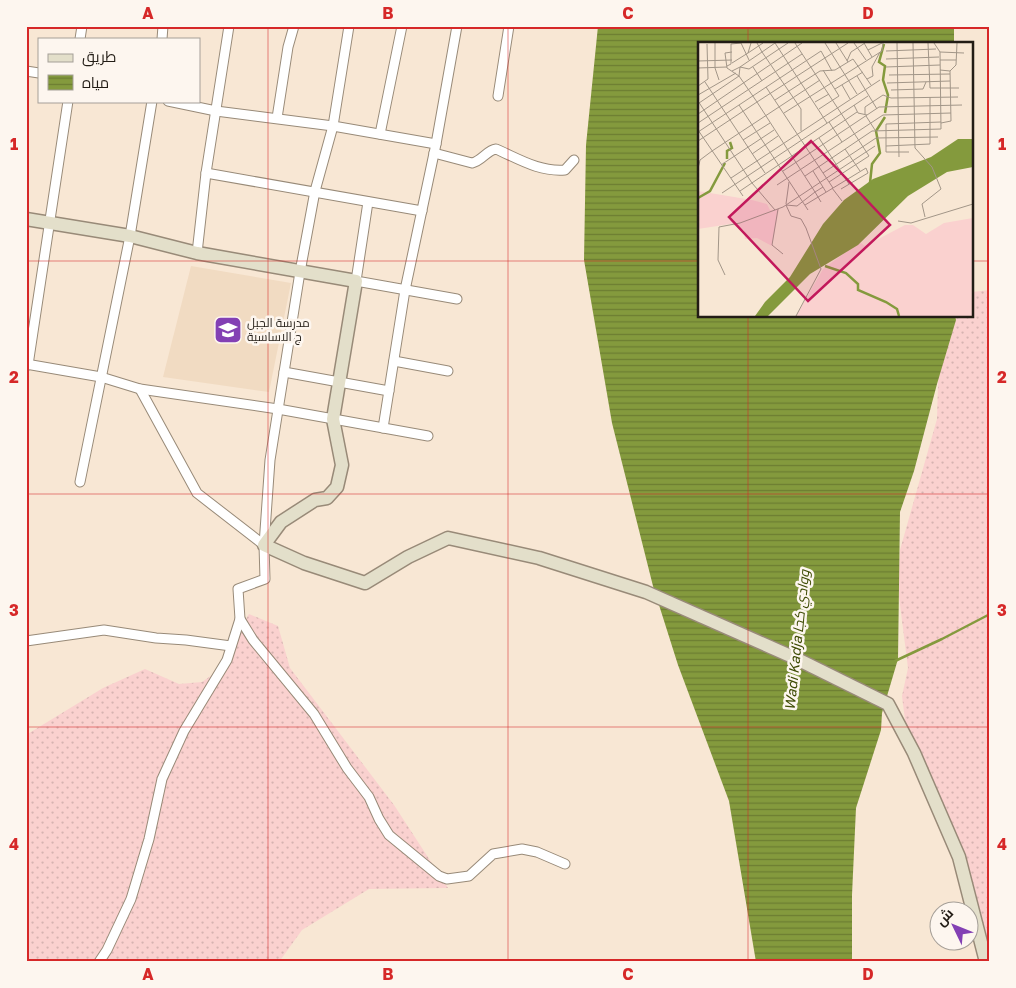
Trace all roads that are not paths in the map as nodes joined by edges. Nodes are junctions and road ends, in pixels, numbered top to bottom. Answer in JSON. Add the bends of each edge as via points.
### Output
{"nodes":[{"id":1,"x":229,"y":26,"type":"edge"},
{"id":2,"x":294,"y":26,"type":"edge"},
{"id":3,"x":349,"y":26,"type":"edge"},
{"id":4,"x":402,"y":26,"type":"edge"},
{"id":5,"x":457,"y":26,"type":"edge"},
{"id":6,"x":509,"y":26,"type":"edge"},
{"id":7,"x":498,"y":96,"type":"dead end"},
{"id":8,"x":68,"y":102,"type":"edge"},
{"id":9,"x":152,"y":102,"type":"edge"},
{"id":10,"x":172,"y":102,"type":"edge"},
{"id":11,"x":216,"y":112,"type":"junction"},
{"id":12,"x":277,"y":118,"type":"junction"},
{"id":13,"x":333,"y":126,"type":"junction"},
{"id":14,"x":380,"y":134,"type":"junction"},
{"id":15,"x":435,"y":148,"type":"junction"},
{"id":16,"x":574,"y":160,"type":"dead end"},
{"id":17,"x":206,"y":173,"type":"junction"},
{"id":18,"x":315,"y":191,"type":"junction"},
{"id":19,"x":368,"y":202,"type":"junction"},
{"id":20,"x":422,"y":211,"type":"junction"},
{"id":21,"x":26,"y":219,"type":"edge"},
{"id":22,"x":50,"y":223,"type":"junction"},
{"id":23,"x":130,"y":236,"type":"junction"},
{"id":24,"x":197,"y":253,"type":"junction"},
{"id":25,"x":300,"y":272,"type":"junction"},
{"id":26,"x":356,"y":281,"type":"junction"},
{"id":27,"x":405,"y":290,"type":"junction"},
{"id":28,"x":458,"y":299,"type":"dead end"},
{"id":29,"x":394,"y":361,"type":"junction"},
{"id":30,"x":27,"y":364,"type":"edge"},
{"id":31,"x":448,"y":371,"type":"dead end"},
{"id":32,"x":284,"y":372,"type":"junction"},
{"id":33,"x":101,"y":378,"type":"junction"},
{"id":34,"x":340,"y":381,"type":"junction"},
{"id":35,"x":140,"y":389,"type":"junction"},
{"id":36,"x":389,"y":392,"type":"junction"},
{"id":37,"x":278,"y":409,"type":"junction"},
{"id":38,"x":333,"y":418,"type":"junction"},
{"id":39,"x":383,"y":428,"type":"junction"},
{"id":40,"x":428,"y":436,"type":"dead end"},
{"id":41,"x":80,"y":482,"type":"dead end"},
{"id":42,"x":264,"y":545,"type":"junction"},
{"id":43,"x":240,"y":619,"type":"junction"},
{"id":44,"x":26,"y":641,"type":"edge"},
{"id":45,"x":231,"y":646,"type":"junction"},
{"id":46,"x":565,"y":864,"type":"dead end"},
{"id":47,"x":99,"y":962,"type":"edge"},
{"id":48,"x":986,"y":962,"type":"edge"}],
"edges":[{"from":1,"to":11,"type":"street"},
{"from":2,"to":12,"type":"street"},
{"from":3,"to":13,"type":"street"},
{"from":4,"to":14,"type":"street"},
{"from":5,"to":15,"type":"street"},
{"from":6,"to":7,"type":"street"},
{"from":8,"to":22,"type":"street"},
{"from":9,"to":23,"type":"street"},
{"from":10,"to":11,"type":"street"},
{"from":11,"to":12,"type":"street"},
{"from":11,"to":17,"type":"street"},
{"from":12,"to":13,"type":"street"},
{"from":13,"to":14,"type":"street"},
{"from":13,"to":18,"type":"street"},
{"from":14,"to":15,"type":"street"},
{"from":15,"to":16,"type":"street","via":[[472,163],[496,149],[553,171],[565,170]]},
{"from":15,"to":20,"type":"street"},
{"from":17,"to":18,"type":"street"},
{"from":17,"to":24,"type":"street"},
{"from":18,"to":19,"type":"street"},
{"from":18,"to":25,"type":"street"},
{"from":19,"to":20,"type":"street"},
{"from":19,"to":26,"type":"street"},
{"from":20,"to":27,"type":"street"},
{"from":21,"to":22,"type":"main road"},
{"from":22,"to":23,"type":"main road"},
{"from":22,"to":30,"type":"street"},
{"from":23,"to":24,"type":"main road"},
{"from":23,"to":33,"type":"street"},
{"from":24,"to":25,"type":"main road"},
{"from":25,"to":26,"type":"main road"},
{"from":25,"to":32,"type":"street"},
{"from":26,"to":27,"type":"street"},
{"from":26,"to":34,"type":"main road"},
{"from":27,"to":28,"type":"street"},
{"from":27,"to":29,"type":"street"},
{"from":29,"to":31,"type":"street"},
{"from":29,"to":36,"type":"street"},
{"from":30,"to":33,"type":"street"},
{"from":32,"to":34,"type":"street"},
{"from":32,"to":37,"type":"street"},
{"from":33,"to":35,"type":"street"},
{"from":33,"to":41,"type":"street"},
{"from":34,"to":36,"type":"street"},
{"from":34,"to":38,"type":"main road"},
{"from":35,"to":37,"type":"street"},
{"from":35,"to":42,"type":"street","via":[[196,492]]},
{"from":36,"to":39,"type":"street"},
{"from":37,"to":38,"type":"street"},
{"from":37,"to":42,"type":"street","via":[[270,460]]},
{"from":38,"to":39,"type":"street"},
{"from":38,"to":42,"type":"main road","via":[[342,465],[337,487],[327,498],[315,500],[281,522]]},
{"from":39,"to":40,"type":"street"},
{"from":42,"to":43,"type":"street","via":[[265,578],[238,589]]},
{"from":42,"to":48,"type":"main road","via":[[304,563],[365,583],[448,538],[539,558],[646,592],[795,658],[888,704],[914,753],[959,857]]},
{"from":43,"to":45,"type":"street"},
{"from":43,"to":46,"type":"street","via":[[253,640],[314,714],[369,797],[382,826],[439,876],[447,879],[469,876],[493,854],[522,849]]},
{"from":44,"to":45,"type":"street","via":[[104,630]]},
{"from":45,"to":47,"type":"street","via":[[227,660],[184,731],[162,779],[131,899]]}]}
